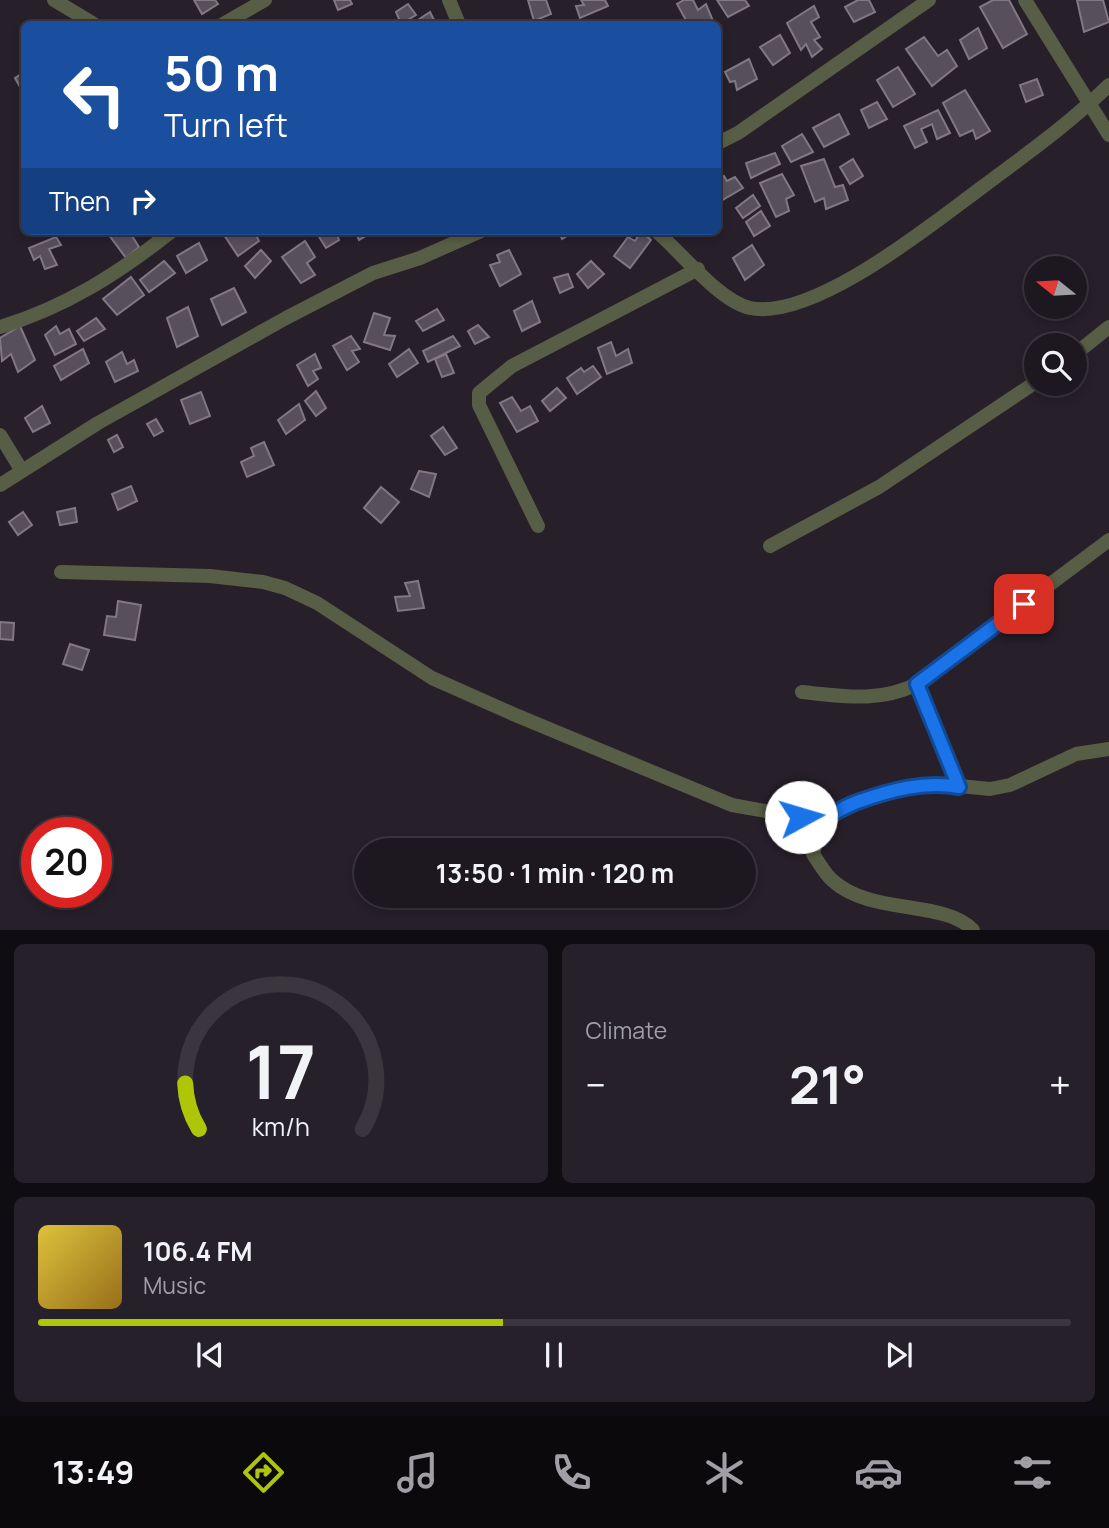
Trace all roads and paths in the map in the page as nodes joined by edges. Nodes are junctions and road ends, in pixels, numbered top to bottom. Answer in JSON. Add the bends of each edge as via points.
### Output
{"nodes":[{"id":1,"x":55,"y":0,"type":"edge"},
{"id":2,"x":265,"y":0,"type":"edge"},
{"id":3,"x":449,"y":0,"type":"edge"},
{"id":4,"x":929,"y":0,"type":"edge"},
{"id":5,"x":1025,"y":0,"type":"edge"},
{"id":6,"x":89,"y":21,"type":"edge"},
{"id":7,"x":228,"y":21,"type":"edge"},
{"id":8,"x":458,"y":21,"type":"edge"},
{"id":9,"x":1109,"y":85,"type":"edge"},
{"id":10,"x":1089,"y":104,"type":"junction"},
{"id":11,"x":1109,"y":135,"type":"edge"},
{"id":12,"x":721,"y":142,"type":"edge"},
{"id":13,"x":167,"y":235,"type":"edge"},
{"id":14,"x":472,"y":235,"type":"edge"},
{"id":15,"x":660,"y":235,"type":"edge"},
{"id":16,"x":698,"y":269,"type":"junction"},
{"id":17,"x":0,"y":327,"type":"edge"},
{"id":18,"x":1109,"y":327,"type":"edge"},
{"id":19,"x":1087,"y":345,"type":"edge"},
{"id":20,"x":1024,"y":390,"type":"edge"},
{"id":21,"x":0,"y":435,"type":"edge"},
{"id":22,"x":22,"y":471,"type":"junction"},
{"id":23,"x":0,"y":485,"type":"edge"},
{"id":24,"x":538,"y":526,"type":"dead end"},
{"id":25,"x":1109,"y":540,"type":"edge"},
{"id":26,"x":769,"y":546,"type":"dead end"},
{"id":27,"x":61,"y":572,"type":"dead end"},
{"id":28,"x":917,"y":684,"type":"junction"},
{"id":29,"x":802,"y":692,"type":"dead end"},
{"id":30,"x":1109,"y":749,"type":"edge"},
{"id":31,"x":959,"y":787,"type":"junction"},
{"id":32,"x":821,"y":821,"type":"junction"},
{"id":33,"x":973,"y":929,"type":"edge"}],
"edges":[{"from":1,"to":6,"type":"lane"},
{"from":2,"to":7,"type":"lane"},
{"from":3,"to":8,"type":"lane"},
{"from":4,"to":12,"type":"lane"},
{"from":5,"to":10,"type":"lane"},
{"from":9,"to":10,"type":"lane"},
{"from":10,"to":11,"type":"lane"},
{"from":10,"to":16,"type":"lane","via":[[920,235],[844,283],[771,311],[733,301]]},
{"from":13,"to":17,"type":"lane","via":[[67,302]]},
{"from":14,"to":22,"type":"lane","via":[[373,272],[98,422]]},
{"from":15,"to":16,"type":"lane"},
{"from":16,"to":24,"type":"lane","via":[[512,366],[480,393],[479,405]]},
{"from":18,"to":19,"type":"lane"},
{"from":20,"to":26,"type":"lane","via":[[879,487]]},
{"from":21,"to":22,"type":"lane"},
{"from":22,"to":23,"type":"lane"},
{"from":25,"to":28,"type":"lane"},
{"from":27,"to":32,"type":"lane","via":[[210,576],[285,588],[317,603],[432,678],[513,714],[733,805]]},
{"from":28,"to":29,"type":"lane","via":[[886,696],[863,698]]},
{"from":28,"to":31,"type":"lane"},
{"from":30,"to":31,"type":"lane","via":[[1076,754],[1010,785]]},
{"from":31,"to":32,"type":"lane","via":[[929,784],[895,790],[853,803]]},
{"from":32,"to":33,"type":"lane","via":[[813,854],[832,880],[878,904],[954,918]]}]}
